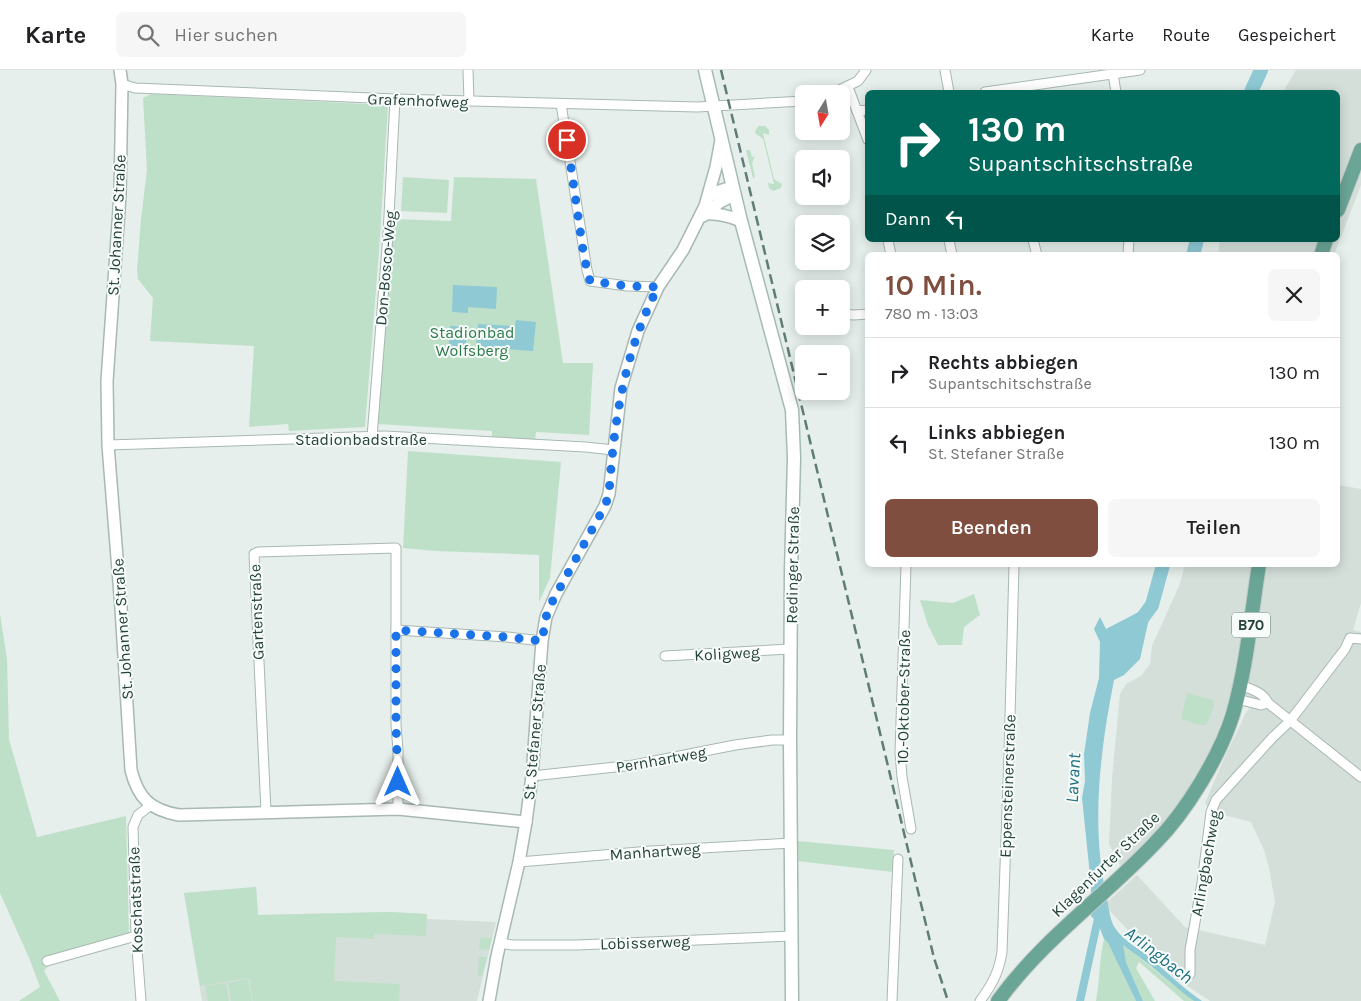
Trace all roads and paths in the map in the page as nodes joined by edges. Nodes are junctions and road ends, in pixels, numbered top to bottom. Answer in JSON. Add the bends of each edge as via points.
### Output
{"nodes":[{"id":1,"x":120,"y":70,"type":"edge"},
{"id":2,"x":468,"y":70,"type":"edge"},
{"id":3,"x":705,"y":70,"type":"edge"},
{"id":4,"x":866,"y":70,"type":"edge"},
{"id":5,"x":945,"y":70,"type":"edge"},
{"id":6,"x":1140,"y":70,"type":"edge"},
{"id":7,"x":1113,"y":74,"type":"junction"},
{"id":8,"x":122,"y":84,"type":"junction"},
{"id":9,"x":850,"y":86,"type":"edge"},
{"id":10,"x":949,"y":90,"type":"edge"},
{"id":11,"x":999,"y":90,"type":"edge"},
{"id":12,"x":1116,"y":90,"type":"edge"},
{"id":13,"x":850,"y":92,"type":"edge"},
{"id":14,"x":395,"y":99,"type":"junction"},
{"id":15,"x":469,"y":101,"type":"junction"},
{"id":16,"x":795,"y":102,"type":"edge"},
{"id":17,"x":561,"y":104,"type":"junction"},
{"id":18,"x":714,"y":107,"type":"junction"},
{"id":19,"x":865,"y":110,"type":"edge"},
{"id":20,"x":857,"y":111,"type":"junction"},
{"id":21,"x":865,"y":132,"type":"edge"},
{"id":22,"x":722,"y":138,"type":"junction"},
{"id":23,"x":1361,"y":150,"type":"edge"},
{"id":24,"x":733,"y":191,"type":"junction"},
{"id":25,"x":708,"y":197,"type":"junction"},
{"id":26,"x":1340,"y":205,"type":"edge"},
{"id":27,"x":705,"y":214,"type":"junction"},
{"id":28,"x":741,"y":221,"type":"junction"},
{"id":29,"x":696,"y":223,"type":"junction"},
{"id":30,"x":658,"y":287,"type":"junction"},
{"id":31,"x":865,"y":314,"type":"edge"},
{"id":32,"x":850,"y":315,"type":"edge"},
{"id":33,"x":372,"y":437,"type":"junction"},
{"id":34,"x":108,"y":445,"type":"junction"},
{"id":35,"x":614,"y":450,"type":"junction"},
{"id":36,"x":906,"y":567,"type":"edge"},
{"id":37,"x":1014,"y":567,"type":"edge"},
{"id":38,"x":1259,"y":567,"type":"edge"},
{"id":39,"x":396,"y":630,"type":"junction"},
{"id":40,"x":1361,"y":639,"type":"edge"},
{"id":41,"x":542,"y":641,"type":"junction"},
{"id":42,"x":790,"y":649,"type":"junction"},
{"id":43,"x":664,"y":656,"type":"dead end"},
{"id":44,"x":1238,"y":692,"type":"junction"},
{"id":45,"x":1268,"y":703,"type":"junction"},
{"id":46,"x":1290,"y":721,"type":"junction"},
{"id":47,"x":790,"y":740,"type":"junction"},
{"id":48,"x":532,"y":776,"type":"junction"},
{"id":49,"x":1361,"y":777,"type":"edge"},
{"id":50,"x":150,"y":805,"type":"junction"},
{"id":51,"x":398,"y":809,"type":"junction"},
{"id":52,"x":266,"y":812,"type":"junction"},
{"id":53,"x":526,"y":822,"type":"junction"},
{"id":54,"x":911,"y":829,"type":"dead end"},
{"id":55,"x":791,"y":842,"type":"junction"},
{"id":56,"x":898,"y":859,"type":"dead end"},
{"id":57,"x":520,"y":862,"type":"junction"},
{"id":58,"x":136,"y":936,"type":"junction"},
{"id":59,"x":791,"y":936,"type":"junction"},
{"id":60,"x":500,"y":943,"type":"junction"},
{"id":61,"x":47,"y":961,"type":"dead end"},
{"id":62,"x":1190,"y":974,"type":"dead end"},
{"id":63,"x":141,"y":1001,"type":"edge"},
{"id":64,"x":489,"y":1001,"type":"edge"},
{"id":65,"x":792,"y":1001,"type":"edge"},
{"id":66,"x":892,"y":1001,"type":"edge"},
{"id":67,"x":980,"y":1001,"type":"edge"},
{"id":68,"x":998,"y":1001,"type":"edge"}],
"edges":[{"from":1,"to":8,"type":"street","name":"St. Johanner Straße"},
{"from":2,"to":15,"type":"street"},
{"from":3,"to":18,"type":"main road","name":"St. Stefaner Straße"},
{"from":4,"to":9,"type":"street","via":[[861,79]]},
{"from":5,"to":10,"type":"street"},
{"from":6,"to":7,"type":"street"},
{"from":7,"to":11,"type":"street"},
{"from":7,"to":12,"type":"street"},
{"from":8,"to":14,"type":"street","name":"Grafenhofweg","via":[[135,88]]},
{"from":8,"to":34,"type":"street","name":"St. Johanner Straße","via":[[120,196],[107,381]]},
{"from":13,"to":20,"type":"street"},
{"from":14,"to":15,"type":"street","name":"Grafenhofweg"},
{"from":14,"to":33,"type":"street","name":"Don-Bosco-Weg"},
{"from":15,"to":17,"type":"street","name":"Grafenhofweg"},
{"from":16,"to":18,"type":"street","name":"Grafenhofweg"},
{"from":17,"to":18,"type":"street","name":"Grafenhofweg"},
{"from":17,"to":30,"type":"street","via":[[590,281]]},
{"from":18,"to":22,"type":"main road","name":"St. Stefaner Straße"},
{"from":19,"to":20,"type":"street"},
{"from":20,"to":21,"type":"street"},
{"from":22,"to":24,"type":"main road","name":"Redinger Straße"},
{"from":22,"to":25,"type":"street","name":"St. Stefaner Straße"},
{"from":23,"to":26,"type":"main road"},
{"from":24,"to":25,"type":"street","via":[[716,192]]},
{"from":24,"to":27,"type":"street","name":"St. Stefaner Straße"},
{"from":24,"to":28,"type":"main road","name":"Redinger Straße"},
{"from":25,"to":29,"type":"street","name":"St. Stefaner Straße"},
{"from":27,"to":28,"type":"street","via":[[715,213]]},
{"from":27,"to":29,"type":"street","name":"St. Stefaner Straße"},
{"from":28,"to":42,"type":"main road","name":"Redinger Straße","via":[[792,410]]},
{"from":29,"to":30,"type":"street","name":"St. Stefaner Straße","via":[[683,250]]},
{"from":30,"to":35,"type":"street","name":"St. Stefaner Straße","via":[[638,331],[621,388]]},
{"from":31,"to":32,"type":"street"},
{"from":33,"to":34,"type":"street","name":"Stadionbadstraße"},
{"from":33,"to":35,"type":"street","name":"Stadionbadstraße"},
{"from":34,"to":50,"type":"street","name":"St. Johanner Straße","via":[[131,770],[138,791]]},
{"from":35,"to":41,"type":"street","name":"St. Stefaner Straße","via":[[605,506],[551,604]]},
{"from":36,"to":54,"type":"street","name":"10.-Oktober-Straße","via":[[900,753]]},
{"from":37,"to":67,"type":"street","name":"Eppensteinerstraße","via":[[1002,952],[998,972]]},
{"from":38,"to":44,"type":"main road","name":"Klagenfurter Straße","number":"B70"},
{"from":39,"to":41,"type":"street"},
{"from":39,"to":51,"type":"street"},
{"from":39,"to":52,"type":"street","name":"Gartenstraße","via":[[396,548],[254,554]]},
{"from":40,"to":46,"type":"street","name":"Arlingbachweg","via":[[1350,638]]},
{"from":41,"to":48,"type":"street","name":"St. Stefaner Straße"},
{"from":42,"to":43,"type":"street","name":"Koligweg"},
{"from":42,"to":47,"type":"main road","name":"Redinger Straße"},
{"from":44,"to":45,"type":"street","via":[[1261,705]]},
{"from":44,"to":45,"type":"street","via":[[1252,689],[1265,697]]},
{"from":44,"to":68,"type":"main road","name":"Klagenfurter Straße","number":"B70","via":[[1221,743],[1188,803],[1156,842],[1042,948]]},
{"from":45,"to":46,"type":"street"},
{"from":46,"to":49,"type":"street"},
{"from":46,"to":62,"type":"street","name":"Arlingbachweg","via":[[1216,800],[1210,812],[1190,950]]},
{"from":47,"to":48,"type":"street","name":"Pernhartweg","via":[[734,745],[634,765]]},
{"from":47,"to":55,"type":"main road","name":"Redinger Straße"},
{"from":48,"to":53,"type":"street","name":"St. Stefaner Straße"},
{"from":50,"to":52,"type":"street","via":[[178,815]]},
{"from":50,"to":58,"type":"street","name":"Koschatstraße","via":[[138,815],[133,827]]},
{"from":51,"to":52,"type":"street"},
{"from":51,"to":53,"type":"street"},
{"from":53,"to":57,"type":"street","name":"St. Stefaner Straße"},
{"from":55,"to":57,"type":"street","name":"Manhartweg"},
{"from":55,"to":59,"type":"main road","name":"Redinger Straße"},
{"from":56,"to":66,"type":"street"},
{"from":57,"to":60,"type":"street","name":"St. Stefaner Straße"},
{"from":58,"to":61,"type":"street"},
{"from":58,"to":63,"type":"street","name":"Koschatstraße"},
{"from":59,"to":60,"type":"street","name":"Lobisserweg","via":[[577,945]]},
{"from":59,"to":65,"type":"main road","name":"Redinger Straße"},
{"from":60,"to":64,"type":"street","name":"St. Stefaner Straße"}]}
